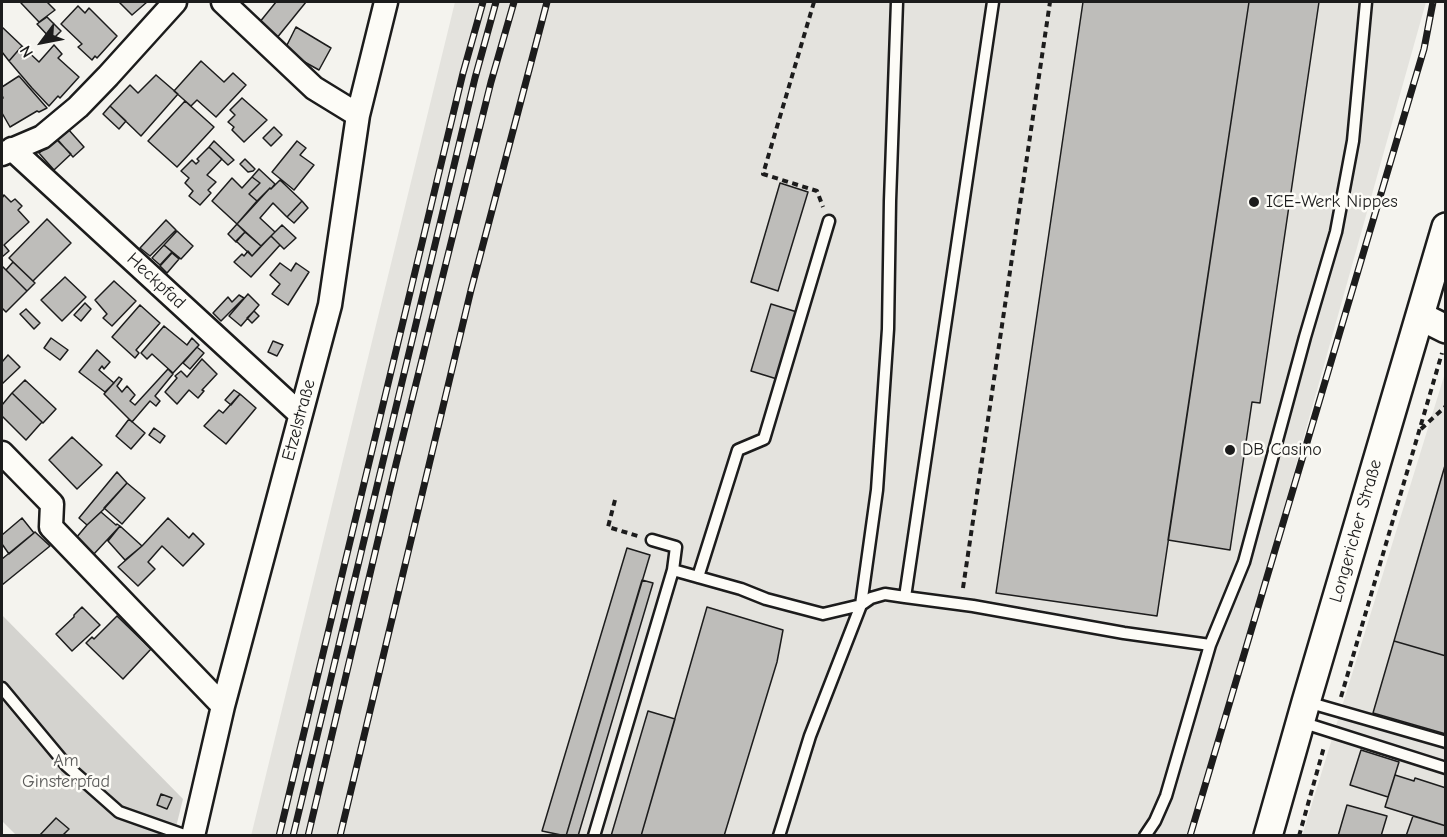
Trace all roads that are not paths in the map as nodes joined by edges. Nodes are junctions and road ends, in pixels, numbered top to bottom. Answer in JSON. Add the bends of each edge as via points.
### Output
{"nodes":[{"id":1,"x":175,"y":2,"type":"edge"},
{"id":2,"x":223,"y":2,"type":"edge"},
{"id":3,"x":386,"y":2,"type":"edge"},
{"id":4,"x":897,"y":2,"type":"edge"},
{"id":5,"x":993,"y":2,"type":"edge"},
{"id":6,"x":1366,"y":2,"type":"edge"},
{"id":7,"x":358,"y":115,"type":"junction"},
{"id":8,"x":7,"y":151,"type":"edge"},
{"id":9,"x":829,"y":221,"type":"road end"},
{"id":10,"x":1446,"y":227,"type":"edge"},
{"id":11,"x":1420,"y":316,"type":"junction"},
{"id":12,"x":1444,"y":340,"type":"edge"},
{"id":13,"x":300,"y":414,"type":"junction"},
{"id":14,"x":2,"y":453,"type":"edge"},
{"id":15,"x":652,"y":540,"type":"road end"},
{"id":16,"x":673,"y":570,"type":"junction"},
{"id":17,"x":698,"y":577,"type":"junction"},
{"id":18,"x":905,"y":597,"type":"junction"},
{"id":19,"x":861,"y":604,"type":"junction"},
{"id":20,"x":1210,"y":645,"type":"junction"},
{"id":21,"x":2,"y":688,"type":"edge"},
{"id":22,"x":223,"y":706,"type":"junction"},
{"id":23,"x":1304,"y":712,"type":"junction"},
{"id":24,"x":1446,"y":742,"type":"edge"},
{"id":25,"x":1446,"y":768,"type":"edge"},
{"id":26,"x":187,"y":836,"type":"edge"},
{"id":27,"x":193,"y":836,"type":"edge"},
{"id":28,"x":594,"y":836,"type":"edge"},
{"id":29,"x":779,"y":836,"type":"edge"},
{"id":30,"x":1145,"y":836,"type":"edge"},
{"id":31,"x":1268,"y":836,"type":"edge"}],
"edges":[{"from":1,"to":8,"type":"street","name":"Heckpfad","via":[[78,107],[42,137]]},
{"from":2,"to":7,"type":"street","via":[[314,88]]},
{"from":3,"to":7,"type":"street","name":"Etzelstraße"},
{"from":4,"to":19,"type":"lane","via":[[888,329],[877,490]]},
{"from":5,"to":18,"type":"lane"},
{"from":6,"to":20,"type":"lane","via":[[1353,141],[1336,232],[1244,562]]},
{"from":7,"to":13,"type":"street","name":"Etzelstraße","via":[[330,304]]},
{"from":8,"to":13,"type":"street","name":"Heckpfad"},
{"from":9,"to":17,"type":"lane","via":[[764,439],[738,450]]},
{"from":10,"to":11,"type":"street","name":"Longericher Straße"},
{"from":11,"to":12,"type":"street"},
{"from":11,"to":23,"type":"street","name":"Longericher Straße"},
{"from":13,"to":22,"type":"street","name":"Etzelstraße"},
{"from":14,"to":22,"type":"street","via":[[52,504],[51,527]]},
{"from":15,"to":16,"type":"lane","via":[[676,547]]},
{"from":16,"to":17,"type":"lane"},
{"from":16,"to":28,"type":"lane"},
{"from":17,"to":19,"type":"lane","via":[[823,614]]},
{"from":18,"to":19,"type":"lane","via":[[885,594]]},
{"from":18,"to":20,"type":"lane"},
{"from":19,"to":29,"type":"lane","via":[[810,736]]},
{"from":20,"to":30,"type":"lane","via":[[1166,796]]},
{"from":21,"to":26,"type":"lane","via":[[67,766],[119,812]]},
{"from":22,"to":27,"type":"street","name":"Etzelstraße"},
{"from":23,"to":24,"type":"lane","via":[[1336,710]]},
{"from":23,"to":25,"type":"lane","via":[[1329,730]]},
{"from":23,"to":31,"type":"street","name":"Longericher Straße"}]}
